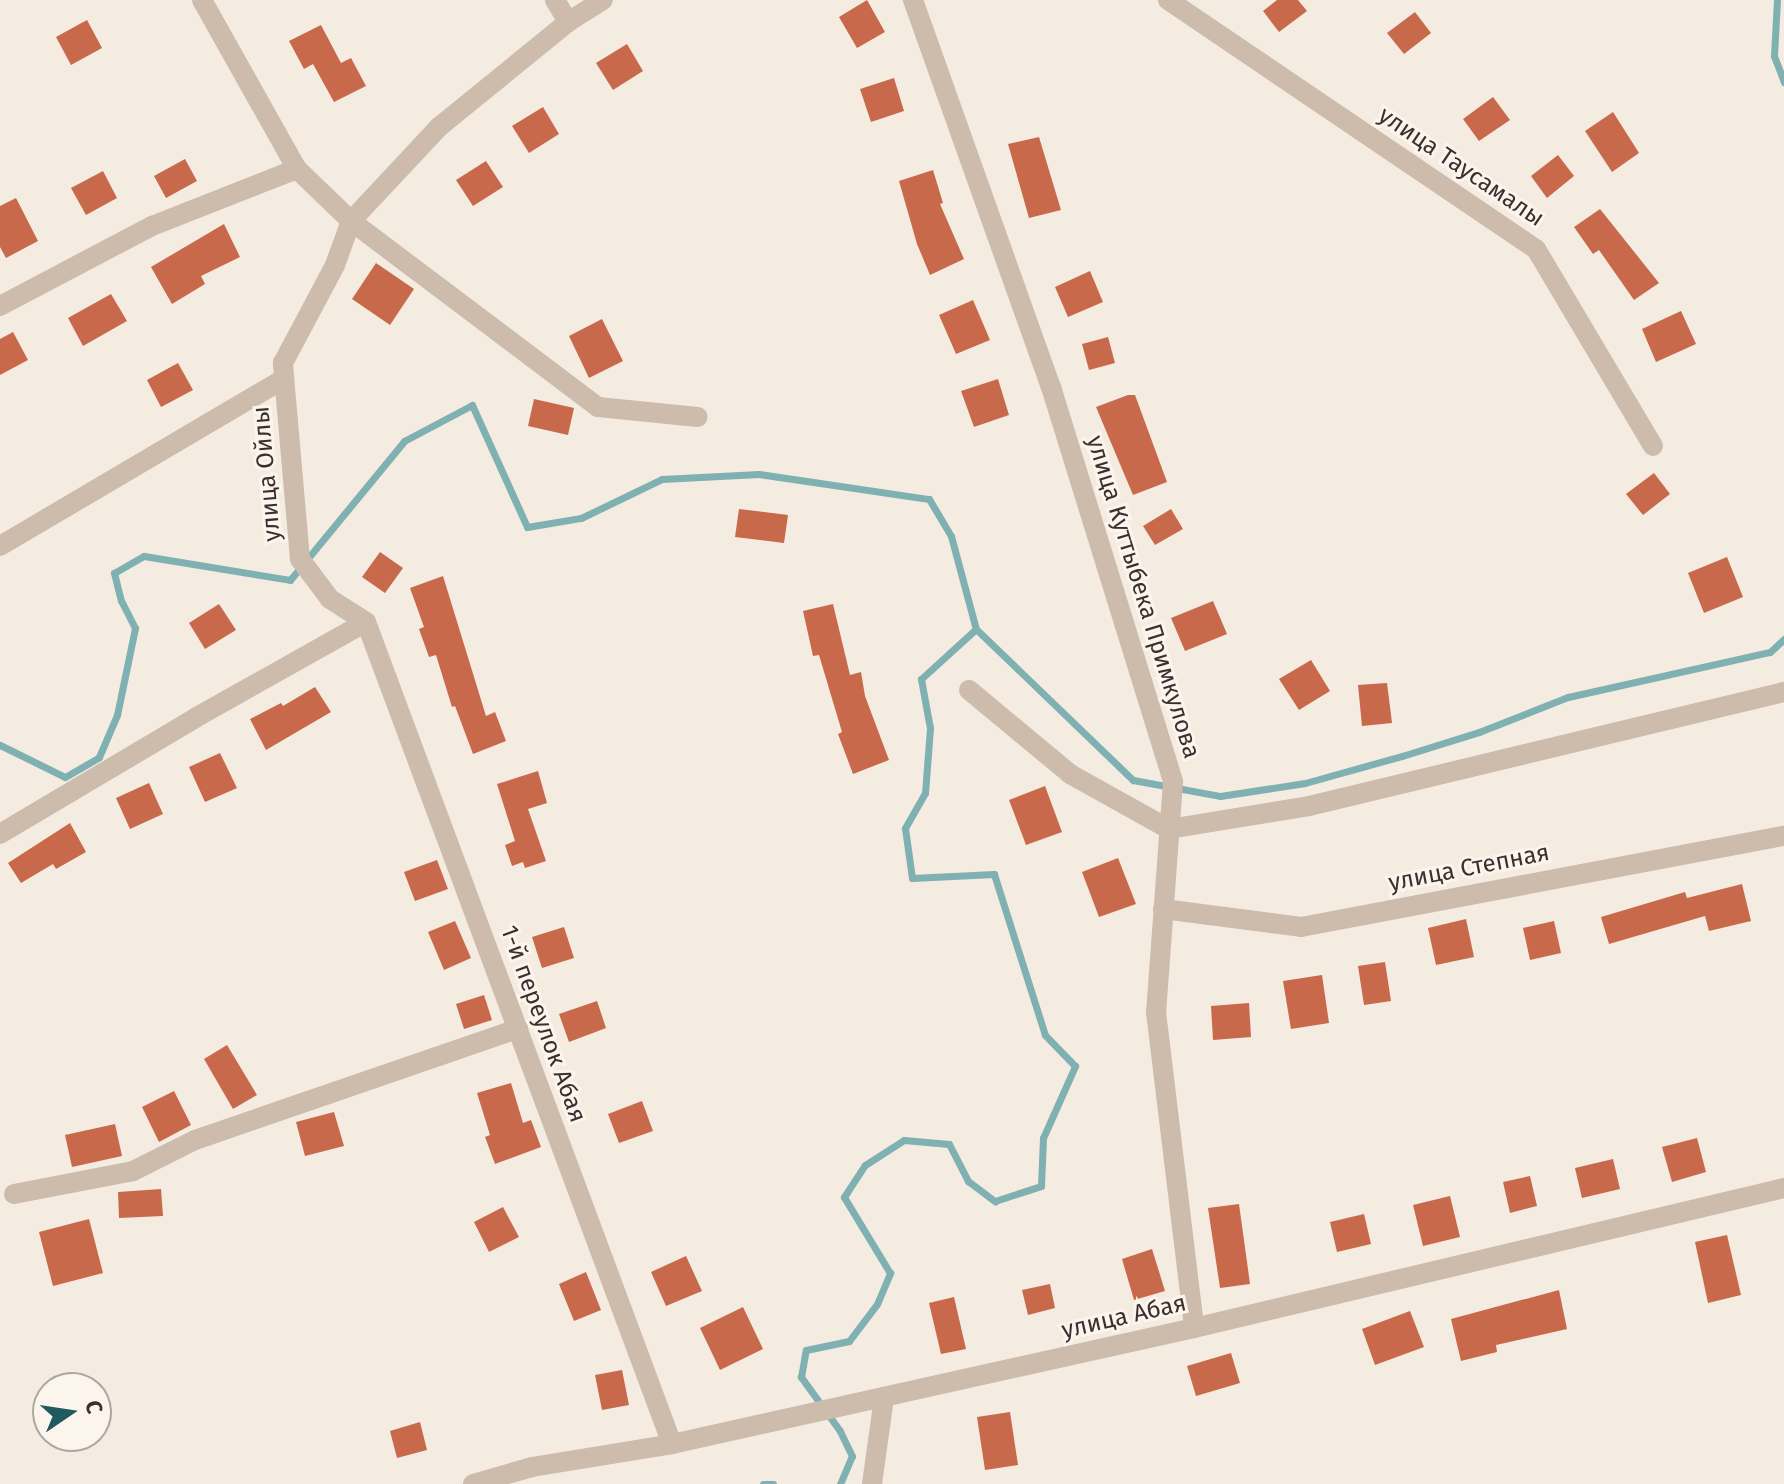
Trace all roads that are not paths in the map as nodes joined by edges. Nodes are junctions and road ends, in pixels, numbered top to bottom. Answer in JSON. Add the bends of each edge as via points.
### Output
{"nodes":[{"id":1,"x":202,"y":0,"type":"edge"},
{"id":2,"x":555,"y":0,"type":"edge"},
{"id":3,"x":603,"y":0,"type":"edge"},
{"id":4,"x":913,"y":0,"type":"edge"},
{"id":5,"x":1168,"y":0,"type":"edge"},
{"id":6,"x":568,"y":22,"type":"junction"},
{"id":7,"x":297,"y":169,"type":"junction"},
{"id":8,"x":351,"y":221,"type":"junction"},
{"id":9,"x":0,"y":306,"type":"edge"},
{"id":10,"x":284,"y":379,"type":"junction"},
{"id":11,"x":698,"y":417,"type":"dead end"},
{"id":12,"x":1653,"y":446,"type":"dead end"},
{"id":13,"x":0,"y":546,"type":"edge"},
{"id":14,"x":366,"y":622,"type":"junction"},
{"id":15,"x":969,"y":690,"type":"dead end"},
{"id":16,"x":1784,"y":692,"type":"edge"},
{"id":17,"x":1169,"y":829,"type":"junction"},
{"id":18,"x":0,"y":834,"type":"edge"},
{"id":19,"x":1784,"y":836,"type":"edge"},
{"id":20,"x":1163,"y":909,"type":"junction"},
{"id":21,"x":518,"y":1029,"type":"junction"},
{"id":22,"x":1784,"y":1188,"type":"edge"},
{"id":23,"x":14,"y":1194,"type":"dead end"},
{"id":24,"x":1194,"y":1328,"type":"junction"},
{"id":25,"x":884,"y":1397,"type":"junction"},
{"id":26,"x":672,"y":1444,"type":"junction"},
{"id":27,"x":473,"y":1484,"type":"edge"},
{"id":28,"x":872,"y":1484,"type":"edge"}],
"edges":[{"from":1,"to":7,"type":"street"},
{"from":2,"to":6,"type":"street"},
{"from":3,"to":6,"type":"street","name":"улица Ойлы"},
{"from":4,"to":17,"type":"street","name":"улица Куттыбека Примкулова","via":[[1051,387],[1173,782]]},
{"from":5,"to":12,"type":"street","name":"улица Таусамалы","via":[[1536,249]]},
{"from":6,"to":8,"type":"street","name":"улица Ойлы","via":[[439,127]]},
{"from":7,"to":8,"type":"street"},
{"from":7,"to":9,"type":"street","via":[[152,226]]},
{"from":8,"to":10,"type":"street","name":"улица Ойлы","via":[[335,265],[283,363]]},
{"from":8,"to":11,"type":"street","via":[[598,407]]},
{"from":10,"to":13,"type":"street"},
{"from":10,"to":14,"type":"street","name":"улица Ойлы","via":[[300,559],[330,599]]},
{"from":14,"to":18,"type":"street"},
{"from":14,"to":21,"type":"street","name":"1-й переулок Абая"},
{"from":15,"to":17,"type":"street","via":[[1070,774]]},
{"from":16,"to":17,"type":"street","via":[[1309,806]]},
{"from":17,"to":20,"type":"street","name":"улица Куттыбека Примкулова"},
{"from":19,"to":20,"type":"street","name":"улица Степная","via":[[1301,927]]},
{"from":20,"to":24,"type":"street","name":"улица Куттыбека Примкулова","via":[[1156,1012]]},
{"from":21,"to":23,"type":"street","via":[[195,1140],[133,1171]]},
{"from":21,"to":26,"type":"street","name":"1-й переулок Абая"},
{"from":22,"to":24,"type":"street","name":"улица Абая"},
{"from":24,"to":25,"type":"street","name":"улица Абая"},
{"from":25,"to":26,"type":"street","name":"улица Абая"},
{"from":25,"to":28,"type":"street"},
{"from":26,"to":27,"type":"street","name":"улица Абая","via":[[532,1467]]}]}
